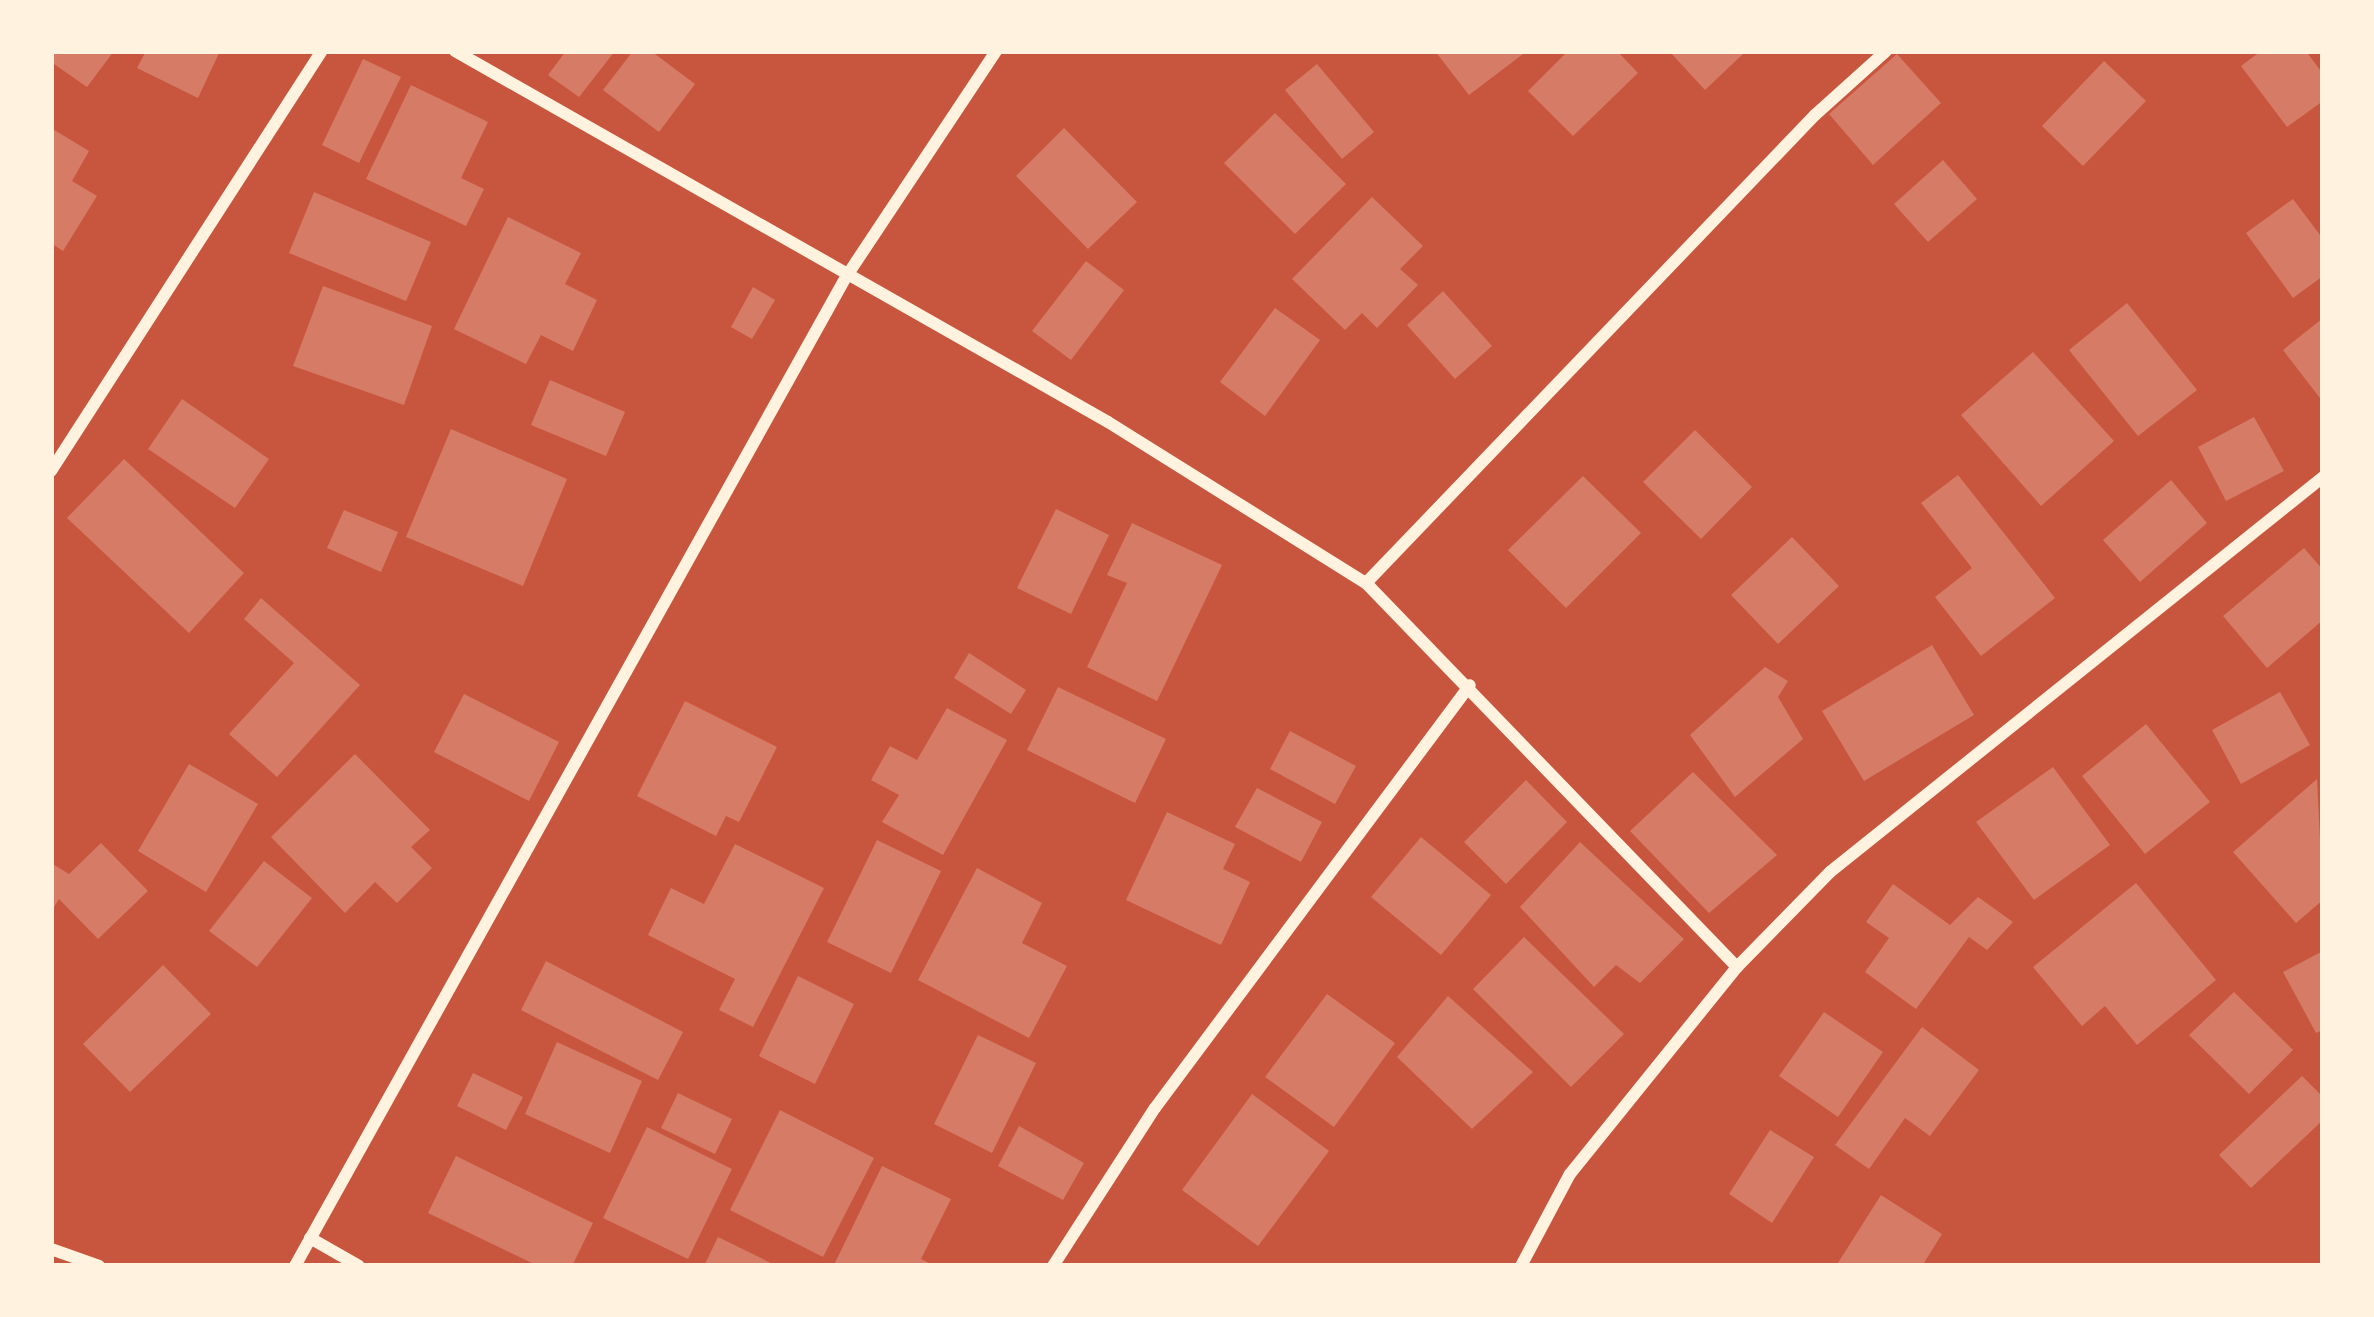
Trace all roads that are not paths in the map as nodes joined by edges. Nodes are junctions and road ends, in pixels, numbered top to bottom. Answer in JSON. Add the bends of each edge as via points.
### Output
{"nodes":[{"id":1,"x":322,"y":51,"type":"edge"},
{"id":2,"x":454,"y":51,"type":"edge"},
{"id":3,"x":996,"y":51,"type":"edge"},
{"id":4,"x":1886,"y":51,"type":"edge"},
{"id":5,"x":846,"y":277,"type":"junction"},
{"id":6,"x":51,"y":471,"type":"edge"},
{"id":7,"x":2323,"y":477,"type":"edge"},
{"id":8,"x":1366,"y":583,"type":"junction"},
{"id":9,"x":1470,"y":685,"type":"junction"},
{"id":10,"x":1737,"y":967,"type":"junction"},
{"id":11,"x":310,"y":1238,"type":"junction"},
{"id":12,"x":51,"y":1249,"type":"edge"},
{"id":13,"x":99,"y":1266,"type":"edge"},
{"id":14,"x":296,"y":1266,"type":"edge"},
{"id":15,"x":359,"y":1266,"type":"edge"},
{"id":16,"x":1053,"y":1266,"type":"edge"},
{"id":17,"x":1521,"y":1266,"type":"edge"}],
"edges":[{"from":1,"to":6,"type":"street"},
{"from":2,"to":5,"type":"street"},
{"from":3,"to":5,"type":"street"},
{"from":4,"to":8,"type":"street"},
{"from":5,"to":8,"type":"street","via":[[1108,422]]},
{"from":5,"to":11,"type":"street"},
{"from":7,"to":10,"type":"street","via":[[1830,872]]},
{"from":8,"to":9,"type":"street"},
{"from":9,"to":10,"type":"street"},
{"from":9,"to":16,"type":"street","via":[[1169,1089]]},
{"from":10,"to":17,"type":"street","via":[[1570,1174]]},
{"from":11,"to":14,"type":"street"},
{"from":11,"to":15,"type":"street"},
{"from":12,"to":13,"type":"street"}]}
